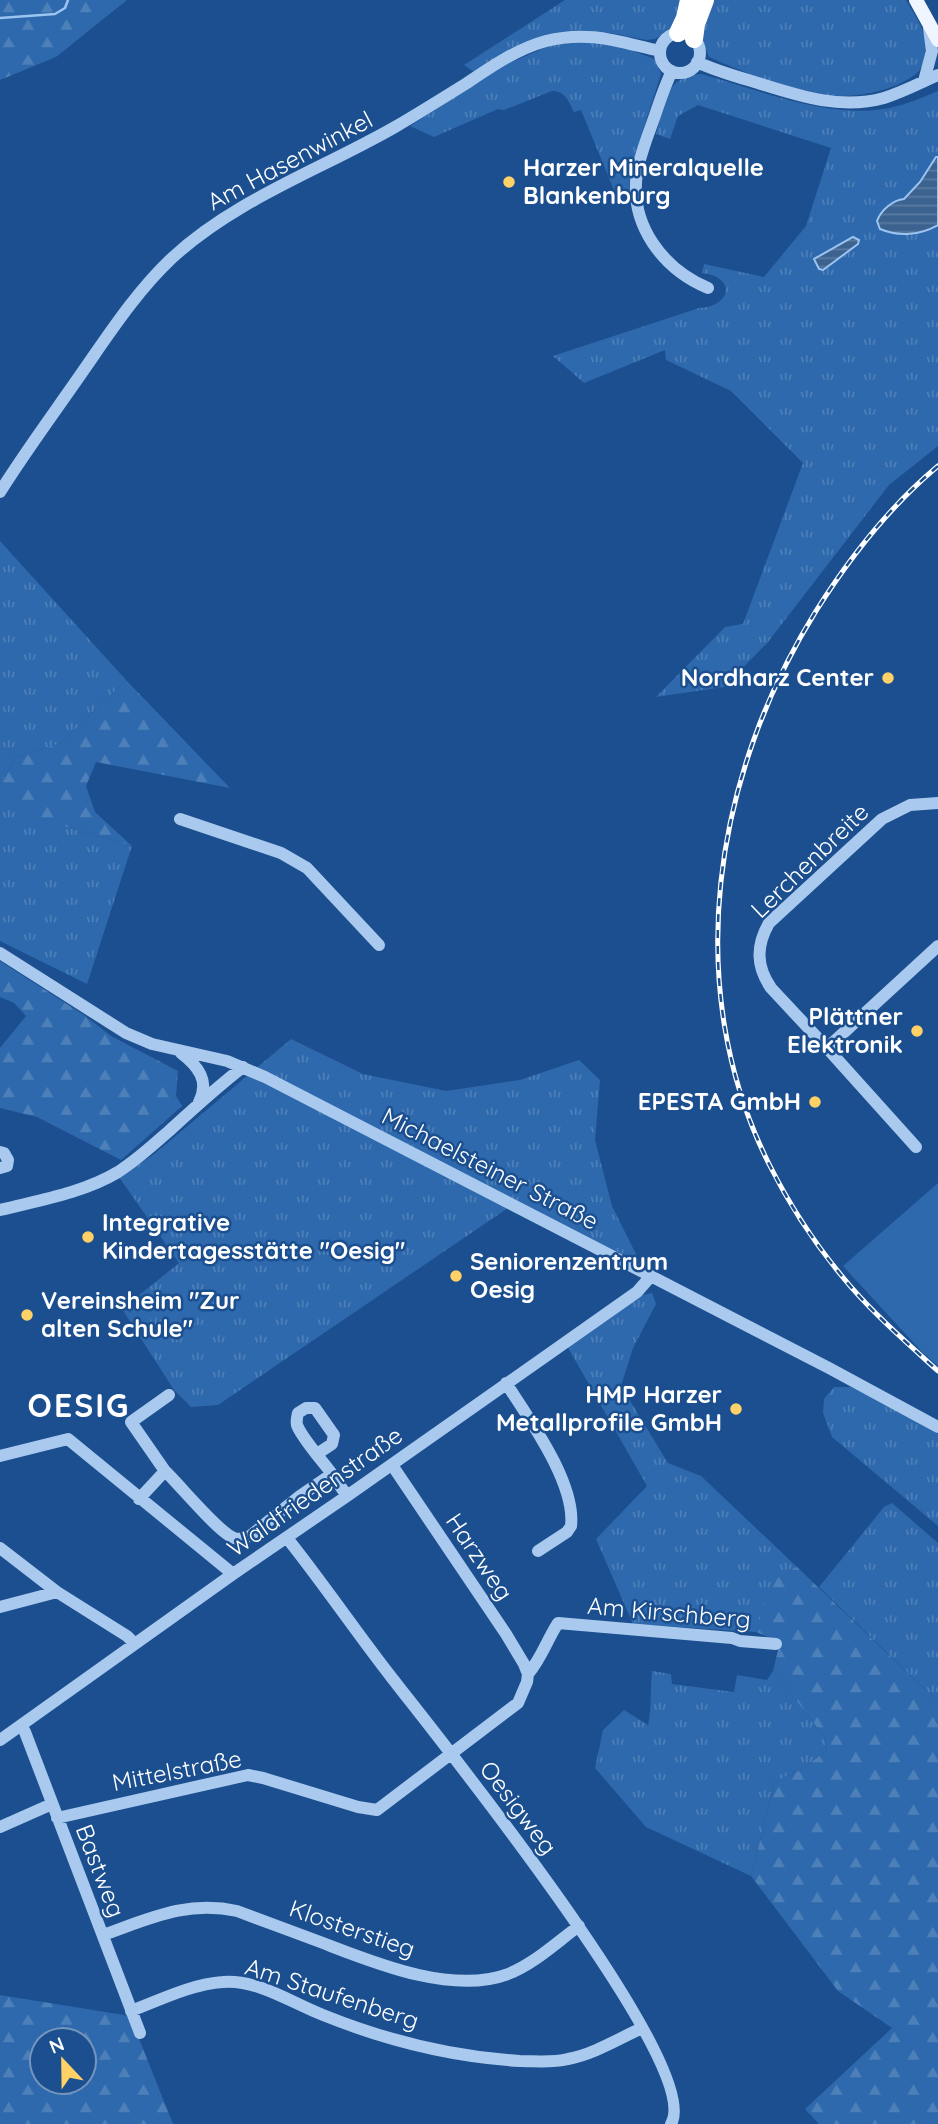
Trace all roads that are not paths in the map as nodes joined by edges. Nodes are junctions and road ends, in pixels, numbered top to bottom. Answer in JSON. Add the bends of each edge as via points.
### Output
{"nodes":[{"id":1,"x":689,"y":0,"type":"edge"},
{"id":2,"x":705,"y":0,"type":"edge"},
{"id":3,"x":916,"y":0,"type":"edge"},
{"id":4,"x":928,"y":20,"type":"junction"},
{"id":5,"x":686,"y":36,"type":"junction"},
{"id":6,"x":938,"y":40,"type":"edge"},
{"id":7,"x":660,"y":51,"type":"junction"},
{"id":8,"x":697,"y":62,"type":"junction"},
{"id":9,"x":671,"y":71,"type":"junction"},
{"id":10,"x":938,"y":75,"type":"edge"},
{"id":11,"x":924,"y":81,"type":"junction"},
{"id":12,"x":708,"y":288,"type":"dead end"},
{"id":13,"x":0,"y":492,"type":"edge"},
{"id":14,"x":938,"y":803,"type":"edge"},
{"id":15,"x":180,"y":819,"type":"dead end"},
{"id":16,"x":379,"y":945,"type":"dead end"},
{"id":17,"x":938,"y":946,"type":"edge"},
{"id":18,"x":0,"y":953,"type":"edge"},
{"id":19,"x":827,"y":1048,"type":"junction"},
{"id":20,"x":178,"y":1051,"type":"junction"},
{"id":21,"x":243,"y":1067,"type":"junction"},
{"id":22,"x":197,"y":1105,"type":"junction"},
{"id":23,"x":916,"y":1147,"type":"dead end"},
{"id":24,"x":0,"y":1152,"type":"edge"},
{"id":25,"x":0,"y":1168,"type":"edge"},
{"id":26,"x":0,"y":1210,"type":"edge"},
{"id":27,"x":651,"y":1276,"type":"junction"},
{"id":28,"x":506,"y":1383,"type":"junction"},
{"id":29,"x":169,"y":1395,"type":"dead end"},
{"id":30,"x":938,"y":1427,"type":"edge"},
{"id":31,"x":1,"y":1451,"type":"edge"},
{"id":32,"x":317,"y":1454,"type":"dead end"},
{"id":33,"x":392,"y":1465,"type":"junction"},
{"id":34,"x":166,"y":1471,"type":"junction"},
{"id":35,"x":332,"y":1475,"type":"junction"},
{"id":36,"x":347,"y":1496,"type":"junction"},
{"id":37,"x":139,"y":1499,"type":"junction"},
{"id":38,"x":287,"y":1538,"type":"junction"},
{"id":39,"x":0,"y":1548,"type":"edge"},
{"id":40,"x":538,"y":1551,"type":"dead end"},
{"id":41,"x":233,"y":1574,"type":"junction"},
{"id":42,"x":57,"y":1592,"type":"junction"},
{"id":43,"x":0,"y":1607,"type":"edge"},
{"id":44,"x":135,"y":1644,"type":"junction"},
{"id":45,"x":776,"y":1644,"type":"dead end"},
{"id":46,"x":528,"y":1674,"type":"junction"},
{"id":47,"x":21,"y":1726,"type":"junction"},
{"id":48,"x":0,"y":1740,"type":"edge"},
{"id":49,"x":450,"y":1754,"type":"junction"},
{"id":50,"x":52,"y":1804,"type":"junction"},
{"id":51,"x":57,"y":1818,"type":"junction"},
{"id":52,"x":0,"y":1827,"type":"edge"},
{"id":53,"x":579,"y":1926,"type":"junction"},
{"id":54,"x":103,"y":1935,"type":"junction"},
{"id":55,"x":131,"y":2011,"type":"junction"},
{"id":56,"x":642,"y":2028,"type":"junction"},
{"id":57,"x":139,"y":2033,"type":"dead end"},
{"id":58,"x":671,"y":2124,"type":"edge"}],
"edges":[{"from":1,"to":5,"type":"highway"},
{"from":2,"to":5,"type":"highway"},
{"from":3,"to":4,"type":"main road"},
{"from":4,"to":6,"type":"main road"},
{"from":4,"to":11,"type":"street","via":[[932,51]]},
{"from":5,"to":7,"type":"street","via":[[667,38]]},
{"from":5,"to":8,"type":"street","via":[[700,50]]},
{"from":7,"to":9,"type":"street"},
{"from":7,"to":13,"type":"street","name":"Am Hasenwinkel","via":[[592,36],[533,45],[363,145],[228,215],[184,247],[145,287]]},
{"from":8,"to":9,"type":"street","via":[[687,71]]},
{"from":8,"to":11,"type":"street","via":[[829,102],[879,99]]},
{"from":9,"to":12,"type":"street","via":[[640,159],[637,198],[647,232],[668,264]]},
{"from":10,"to":11,"type":"street"},
{"from":14,"to":19,"type":"street","name":"Lerchenbreite","via":[[911,805],[883,818],[765,931],[758,951],[765,979]]},
{"from":15,"to":16,"type":"street","via":[[281,853],[307,868]]},
{"from":17,"to":19,"type":"street"},
{"from":18,"to":20,"type":"street","via":[[126,1033]]},
{"from":19,"to":23,"type":"street","name":"Lerchenbreite"},
{"from":20,"to":21,"type":"street"},
{"from":20,"to":22,"type":"street","via":[[200,1071],[204,1088]]},
{"from":21,"to":22,"type":"street"},
{"from":21,"to":27,"type":"street","name":"Michaelsteiner Straße"},
{"from":22,"to":26,"type":"street","via":[[138,1158],[106,1179]]},
{"from":24,"to":25,"type":"street","via":[[8,1160],[7,1166]]},
{"from":27,"to":28,"type":"street","name":"Waldfriedenstraße","via":[[637,1292]]},
{"from":27,"to":30,"type":"street","name":"Michaelsteiner Straße"},
{"from":28,"to":33,"type":"street","name":"Waldfriedenstraße"},
{"from":28,"to":40,"type":"street","via":[[541,1438],[569,1501],[571,1526]]},
{"from":29,"to":34,"type":"street","via":[[131,1422]]},
{"from":31,"to":37,"type":"street","via":[[68,1439]]},
{"from":32,"to":35,"type":"street"},
{"from":33,"to":36,"type":"street","name":"Waldfriedenstraße"},
{"from":33,"to":46,"type":"street","name":"Harzweg"},
{"from":34,"to":35,"type":"street","via":[[219,1528],[242,1539]]},
{"from":34,"to":37,"type":"street"},
{"from":35,"to":36,"type":"street"},
{"from":36,"to":38,"type":"street","name":"Waldfriedenstraße"},
{"from":37,"to":41,"type":"street"},
{"from":38,"to":41,"type":"street","name":"Waldfriedenstraße"},
{"from":38,"to":49,"type":"street","name":"Oesigweg"},
{"from":39,"to":42,"type":"street"},
{"from":41,"to":44,"type":"street","name":"Waldfriedenstraße"},
{"from":42,"to":43,"type":"street"},
{"from":42,"to":44,"type":"street"},
{"from":44,"to":47,"type":"street","name":"Waldfriedenstraße"},
{"from":45,"to":46,"type":"street","name":"Am Kirschberg","via":[[558,1623]]},
{"from":46,"to":49,"type":"street","via":[[518,1703]]},
{"from":47,"to":48,"type":"street","name":"Waldfriedenstraße"},
{"from":47,"to":50,"type":"street","name":"Bastweg"},
{"from":49,"to":51,"type":"street","name":"Mittelstraße","via":[[377,1810],[248,1775]]},
{"from":49,"to":53,"type":"street","name":"Oesigweg"},
{"from":50,"to":51,"type":"street","name":"Bastweg"},
{"from":50,"to":52,"type":"street"},
{"from":51,"to":54,"type":"street","name":"Bastweg"},
{"from":53,"to":54,"type":"street","name":"Klosterstieg","via":[[509,1974],[478,1981],[398,1970],[220,1907],[172,1911]]},
{"from":53,"to":56,"type":"street","name":"Oesigweg"},
{"from":54,"to":55,"type":"street","name":"Bastweg"},
{"from":55,"to":56,"type":"street","name":"Am Staufenberg","via":[[208,1984],[239,1983],[341,2022],[442,2050],[547,2062],[584,2055]]},
{"from":55,"to":57,"type":"street","name":"Bastweg"},
{"from":56,"to":58,"type":"street","name":"Oesigweg","via":[[666,2077],[675,2111]]}]}
